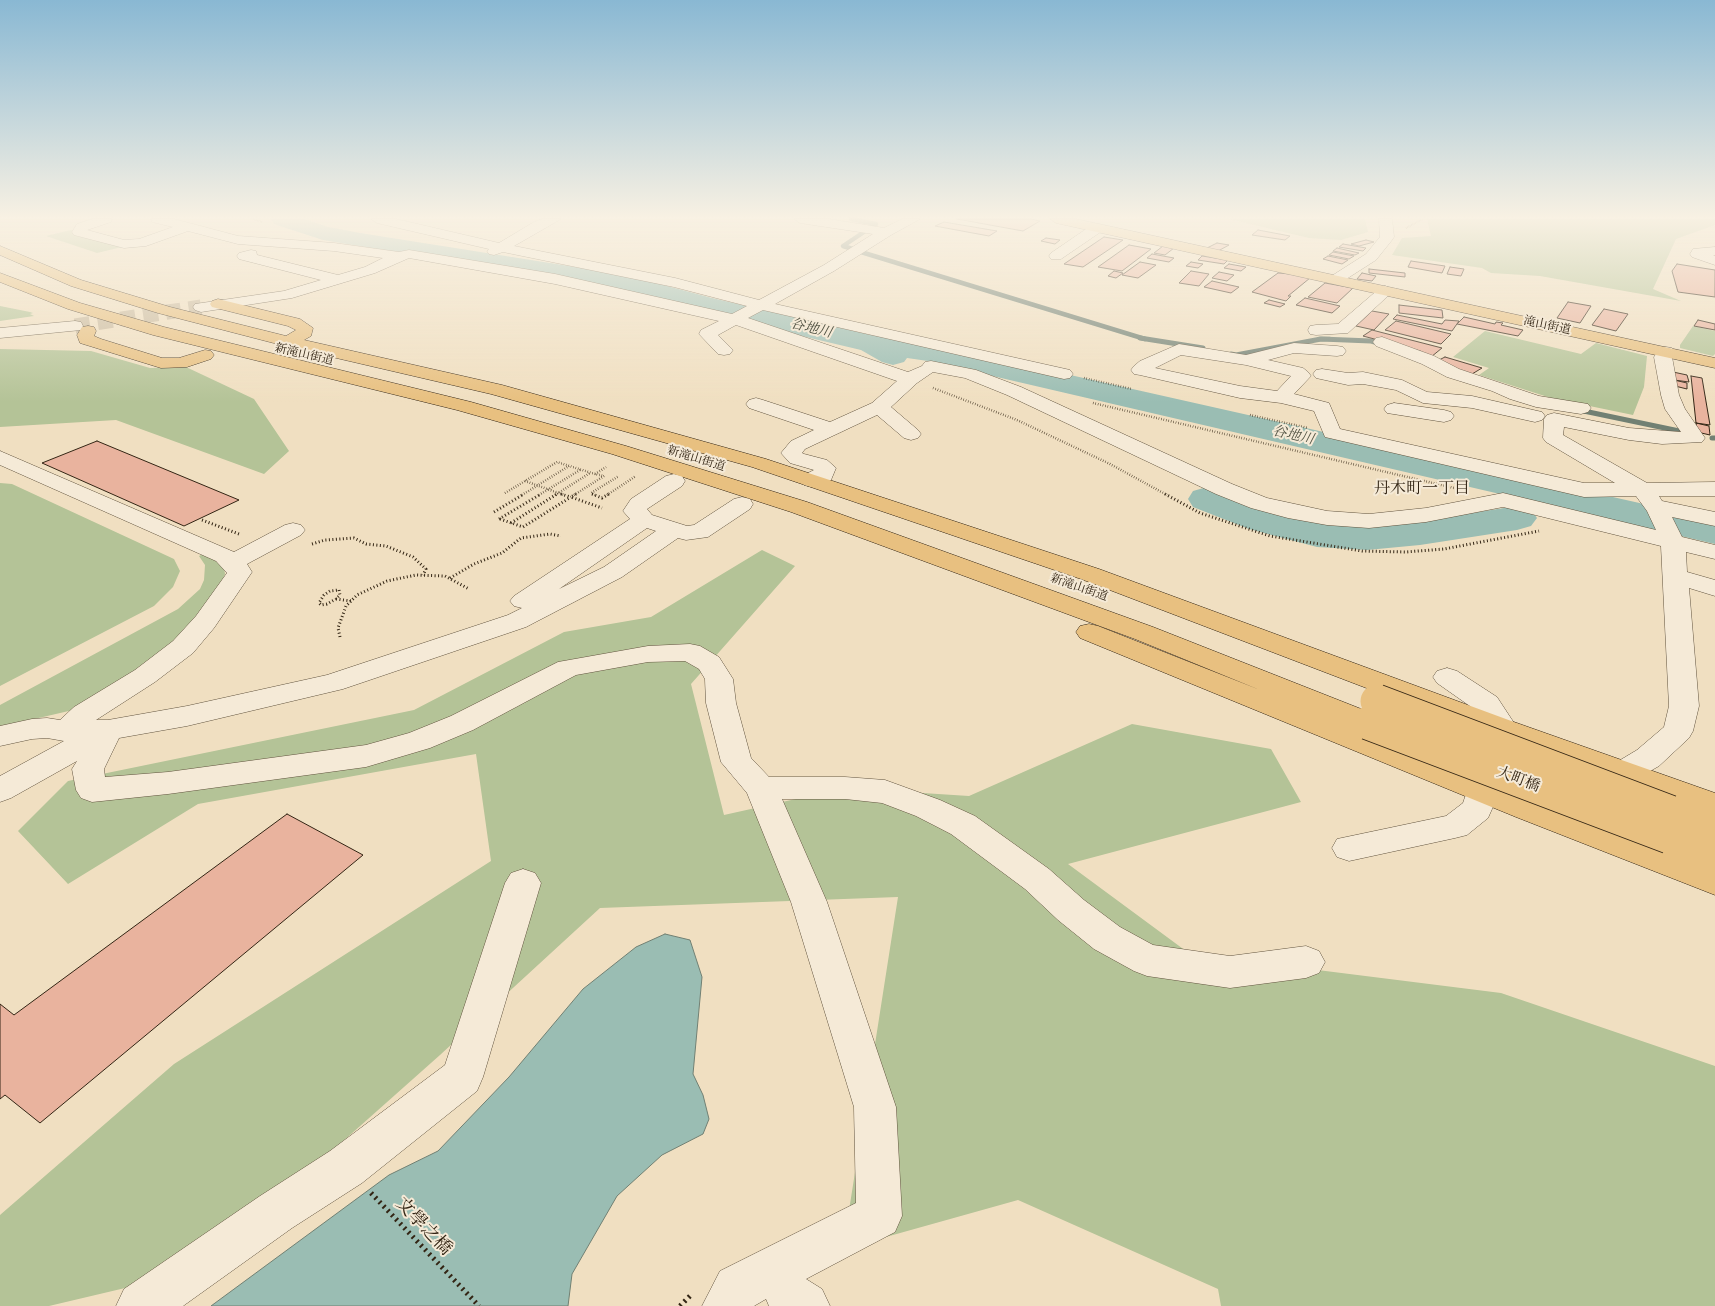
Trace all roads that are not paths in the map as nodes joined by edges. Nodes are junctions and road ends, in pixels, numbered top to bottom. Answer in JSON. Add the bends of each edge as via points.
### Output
{"nodes":[{"id":1,"x":8,"y":280,"type":"edge"},
{"id":2,"x":38,"y":280,"type":"edge"},
{"id":3,"x":70,"y":280,"type":"edge"},
{"id":4,"x":334,"y":280,"type":"edge"},
{"id":5,"x":559,"y":280,"type":"edge"},
{"id":6,"x":658,"y":280,"type":"edge"},
{"id":7,"x":807,"y":280,"type":"edge"},
{"id":8,"x":1335,"y":280,"type":"edge"},
{"id":9,"x":0,"y":290,"type":"edge"},
{"id":10,"x":1385,"y":290,"type":"junction"},
{"id":11,"x":218,"y":304,"type":"junction"},
{"id":12,"x":202,"y":307,"type":"tunnel mouth"},
{"id":13,"x":758,"y":307,"type":"junction"},
{"id":14,"x":56,"y":312,"type":"junction"},
{"id":15,"x":735,"y":319,"type":"junction"},
{"id":16,"x":0,"y":324,"type":"edge"},
{"id":17,"x":81,"y":328,"type":"joint"},
{"id":18,"x":1316,"y":330,"type":"dead end"},
{"id":19,"x":0,"y":333,"type":"edge"},
{"id":20,"x":289,"y":342,"type":"junction"},
{"id":21,"x":1382,"y":342,"type":"dead end"},
{"id":22,"x":724,"y":350,"type":"dead end"},
{"id":23,"x":955,"y":351,"type":"junction"},
{"id":24,"x":1337,"y":352,"type":"dead end"},
{"id":25,"x":1666,"y":352,"type":"junction"},
{"id":26,"x":205,"y":355,"type":"junction"},
{"id":27,"x":1246,"y":360,"type":"junction"},
{"id":28,"x":1715,"y":363,"type":"edge"},
{"id":29,"x":934,"y":365,"type":"junction"},
{"id":30,"x":1405,"y":371,"type":"dead end"},
{"id":31,"x":1064,"y":374,"type":"dead end"},
{"id":32,"x":1322,"y":374,"type":"dead end"},
{"id":33,"x":910,"y":380,"type":"junction"},
{"id":34,"x":1390,"y":384,"type":"junction"},
{"id":35,"x":1281,"y":397,"type":"junction"},
{"id":36,"x":756,"y":404,"type":"dead end"},
{"id":37,"x":879,"y":407,"type":"junction"},
{"id":38,"x":1394,"y":409,"type":"dead end"},
{"id":39,"x":1461,"y":420,"type":"dead end"},
{"id":40,"x":1311,"y":428,"type":"dead end"},
{"id":41,"x":830,"y":429,"type":"junction"},
{"id":42,"x":1507,"y":429,"type":"dead end"},
{"id":43,"x":1553,"y":429,"type":"junction"},
{"id":44,"x":1690,"y":431,"type":"junction"},
{"id":45,"x":1332,"y":433,"type":"junction"},
{"id":46,"x":911,"y":434,"type":"dead end"},
{"id":47,"x":0,"y":457,"type":"edge"},
{"id":48,"x":812,"y":480,"type":"junction"},
{"id":49,"x":674,"y":481,"type":"junction"},
{"id":50,"x":1715,"y":489,"type":"edge"},
{"id":51,"x":1652,"y":502,"type":"junction"},
{"id":52,"x":742,"y":504,"type":"junction"},
{"id":53,"x":1715,"y":519,"type":"edge"},
{"id":54,"x":644,"y":520,"type":"junction"},
{"id":55,"x":293,"y":530,"type":"dead end"},
{"id":56,"x":674,"y":530,"type":"junction"},
{"id":57,"x":860,"y":530,"type":"junction"},
{"id":58,"x":1672,"y":538,"type":"junction"},
{"id":59,"x":912,"y":547,"type":"junction"},
{"id":60,"x":1715,"y":552,"type":"edge"},
{"id":61,"x":231,"y":562,"type":"junction"},
{"id":62,"x":1676,"y":576,"type":"junction"},
{"id":63,"x":1715,"y":588,"type":"edge"},
{"id":64,"x":396,"y":663,"type":"junction"},
{"id":65,"x":1447,"y":677,"type":"dead end"},
{"id":66,"x":1372,"y":712,"type":"junction"},
{"id":67,"x":1503,"y":729,"type":"junction"},
{"id":68,"x":108,"y":730,"type":"junction"},
{"id":69,"x":66,"y":731,"type":"junction"},
{"id":70,"x":0,"y":736,"type":"edge"},
{"id":71,"x":1623,"y":773,"type":"junction"},
{"id":72,"x":761,"y":788,"type":"junction"},
{"id":73,"x":0,"y":790,"type":"edge"},
{"id":74,"x":1484,"y":791,"type":"junction"},
{"id":75,"x":1715,"y":805,"type":"edge"},
{"id":76,"x":1669,"y":825,"type":"junction"},
{"id":77,"x":1715,"y":828,"type":"edge"},
{"id":78,"x":1614,"y":843,"type":"junction"},
{"id":79,"x":1349,"y":848,"type":"dead end"},
{"id":80,"x":1715,"y":854,"type":"edge"},
{"id":81,"x":1715,"y":881,"type":"edge"},
{"id":82,"x":523,"y":883,"type":"dead end"},
{"id":83,"x":1306,"y":962,"type":"dead end"},
{"id":84,"x":141,"y":1306,"type":"edge"},
{"id":85,"x":726,"y":1306,"type":"edge"}],
"edges":[{"from":1,"to":57,"type":"main road","name":"新滝山街道","via":[[74,306],[160,331],[455,404],[619,450],[799,507]]},
{"from":2,"to":66,"type":"main road","name":"新滝山街道","via":[[146,316],[420,382],[635,439],[804,492],[1144,611]]},
{"from":3,"to":20,"type":"main road","via":[[119,297]]},
{"from":4,"to":11,"type":"street","via":[[286,295]]},
{"from":5,"to":15,"type":"street"},
{"from":6,"to":13,"type":"street"},
{"from":7,"to":13,"type":"street"},
{"from":8,"to":10,"type":"main road","name":"滝山街道"},
{"from":9,"to":14,"type":"main road"},
{"from":10,"to":18,"type":"street","via":[[1342,329]]},
{"from":10,"to":25,"type":"main road","name":"滝山街道"},
{"from":11,"to":12,"type":"street"},
{"from":11,"to":20,"type":"main road","via":[[294,322],[305,328],[305,332]]},
{"from":13,"to":15,"type":"street"},
{"from":13,"to":23,"type":"street"},
{"from":14,"to":16,"type":"street"},
{"from":14,"to":26,"type":"main road"},
{"from":15,"to":22,"type":"street","via":[[707,334]]},
{"from":15,"to":33,"type":"street"},
{"from":17,"to":19,"type":"street"},
{"from":17,"to":26,"type":"main road","via":[[86,339],[161,363],[180,363]]},
{"from":20,"to":48,"type":"main road","via":[[427,372],[564,407]]},
{"from":21,"to":44,"type":"street","via":[[1453,373],[1536,401]]},
{"from":23,"to":29,"type":"street"},
{"from":23,"to":31,"type":"street"},
{"from":24,"to":27,"type":"street","via":[[1294,348]]},
{"from":25,"to":28,"type":"main road","name":"滝山街道"},
{"from":25,"to":44,"type":"street","via":[[1663,356],[1670,394]]},
{"from":26,"to":49,"type":"main road","via":[[444,413]]},
{"from":27,"to":35,"type":"street","via":[[1302,376]]},
{"from":27,"to":35,"type":"street","via":[[1179,349],[1140,370],[1240,392]]},
{"from":29,"to":33,"type":"street"},
{"from":29,"to":58,"type":"street","via":[[970,374],[1014,392],[1224,489],[1288,511],[1369,521],[1426,515],[1503,500]]},
{"from":30,"to":34,"type":"street"},
{"from":32,"to":34,"type":"street"},
{"from":33,"to":37,"type":"street"},
{"from":34,"to":43,"type":"street","via":[[1402,386],[1423,397],[1472,402]]},
{"from":35,"to":45,"type":"street","via":[[1322,407]]},
{"from":36,"to":41,"type":"street"},
{"from":37,"to":41,"type":"street"},
{"from":37,"to":46,"type":"street"},
{"from":38,"to":39,"type":"street"},
{"from":40,"to":45,"type":"street"},
{"from":41,"to":48,"type":"street","via":[[798,445],[791,453],[797,459],[825,468],[823,475]]},
{"from":42,"to":43,"type":"street"},
{"from":43,"to":44,"type":"street","via":[[1695,438]]},
{"from":43,"to":51,"type":"street"},
{"from":45,"to":51,"type":"street","via":[[1584,490]]},
{"from":47,"to":61,"type":"street","via":[[225,556]]},
{"from":48,"to":67,"type":"main road","via":[[1099,577]]},
{"from":49,"to":52,"type":"main road"},
{"from":49,"to":54,"type":"street","via":[[639,504],[634,511]]},
{"from":50,"to":51,"type":"street"},
{"from":51,"to":53,"type":"street"},
{"from":51,"to":58,"type":"street"},
{"from":52,"to":56,"type":"street","via":[[700,532]]},
{"from":52,"to":57,"type":"main road"},
{"from":54,"to":56,"type":"street"},
{"from":54,"to":64,"type":"street","via":[[549,586],[497,616]]},
{"from":55,"to":61,"type":"street"},
{"from":56,"to":64,"type":"street","via":[[613,572],[525,617]]},
{"from":57,"to":59,"type":"main road","name":"新滝山街道"},
{"from":58,"to":60,"type":"street"},
{"from":58,"to":62,"type":"street"},
{"from":59,"to":66,"type":"main road","name":"新滝山街道","via":[[1144,633]]},
{"from":59,"to":74,"type":"main road","via":[[936,568],[959,581]]},
{"from":61,"to":69,"type":"street","via":[[240,572],[183,647],[145,676],[84,714]]},
{"from":62,"to":63,"type":"street"},
{"from":62,"to":71,"type":"street","via":[[1684,706],[1678,731],[1648,758]]},
{"from":64,"to":68,"type":"street","via":[[333,683]]},
{"from":65,"to":67,"type":"street","via":[[1487,704]]},
{"from":66,"to":76,"type":"main road","name":"大町橋","bridge":true},
{"from":67,"to":71,"type":"main road"},
{"from":67,"to":74,"type":"street"},
{"from":68,"to":69,"type":"street"},
{"from":68,"to":72,"type":"street","via":[[88,769],[92,790],[258,772],[366,756],[419,741],[462,723],[568,668],[648,654],[690,652],[709,663],[719,679],[721,703],[737,762]]},
{"from":68,"to":73,"type":"street"},
{"from":69,"to":70,"type":"street","via":[[32,729]]},
{"from":71,"to":75,"type":"main road"},
{"from":71,"to":78,"type":"street"},
{"from":72,"to":83,"type":"street","via":[[845,788],[885,792],[928,808],[963,825],[1037,879],[1107,938],[1146,960],[1230,972]]},
{"from":72,"to":85,"type":"street","via":[[809,902],[875,1107],[878,1216],[737,1288]]},
{"from":74,"to":78,"type":"main road"},
{"from":74,"to":79,"type":"street","via":[[1476,810],[1455,826]]},
{"from":76,"to":77,"type":"main road"},
{"from":76,"to":80,"type":"main road"},
{"from":78,"to":81,"type":"main road"},
{"from":82,"to":84,"type":"street","via":[[462,1077],[346,1168],[276,1212]]}]}
